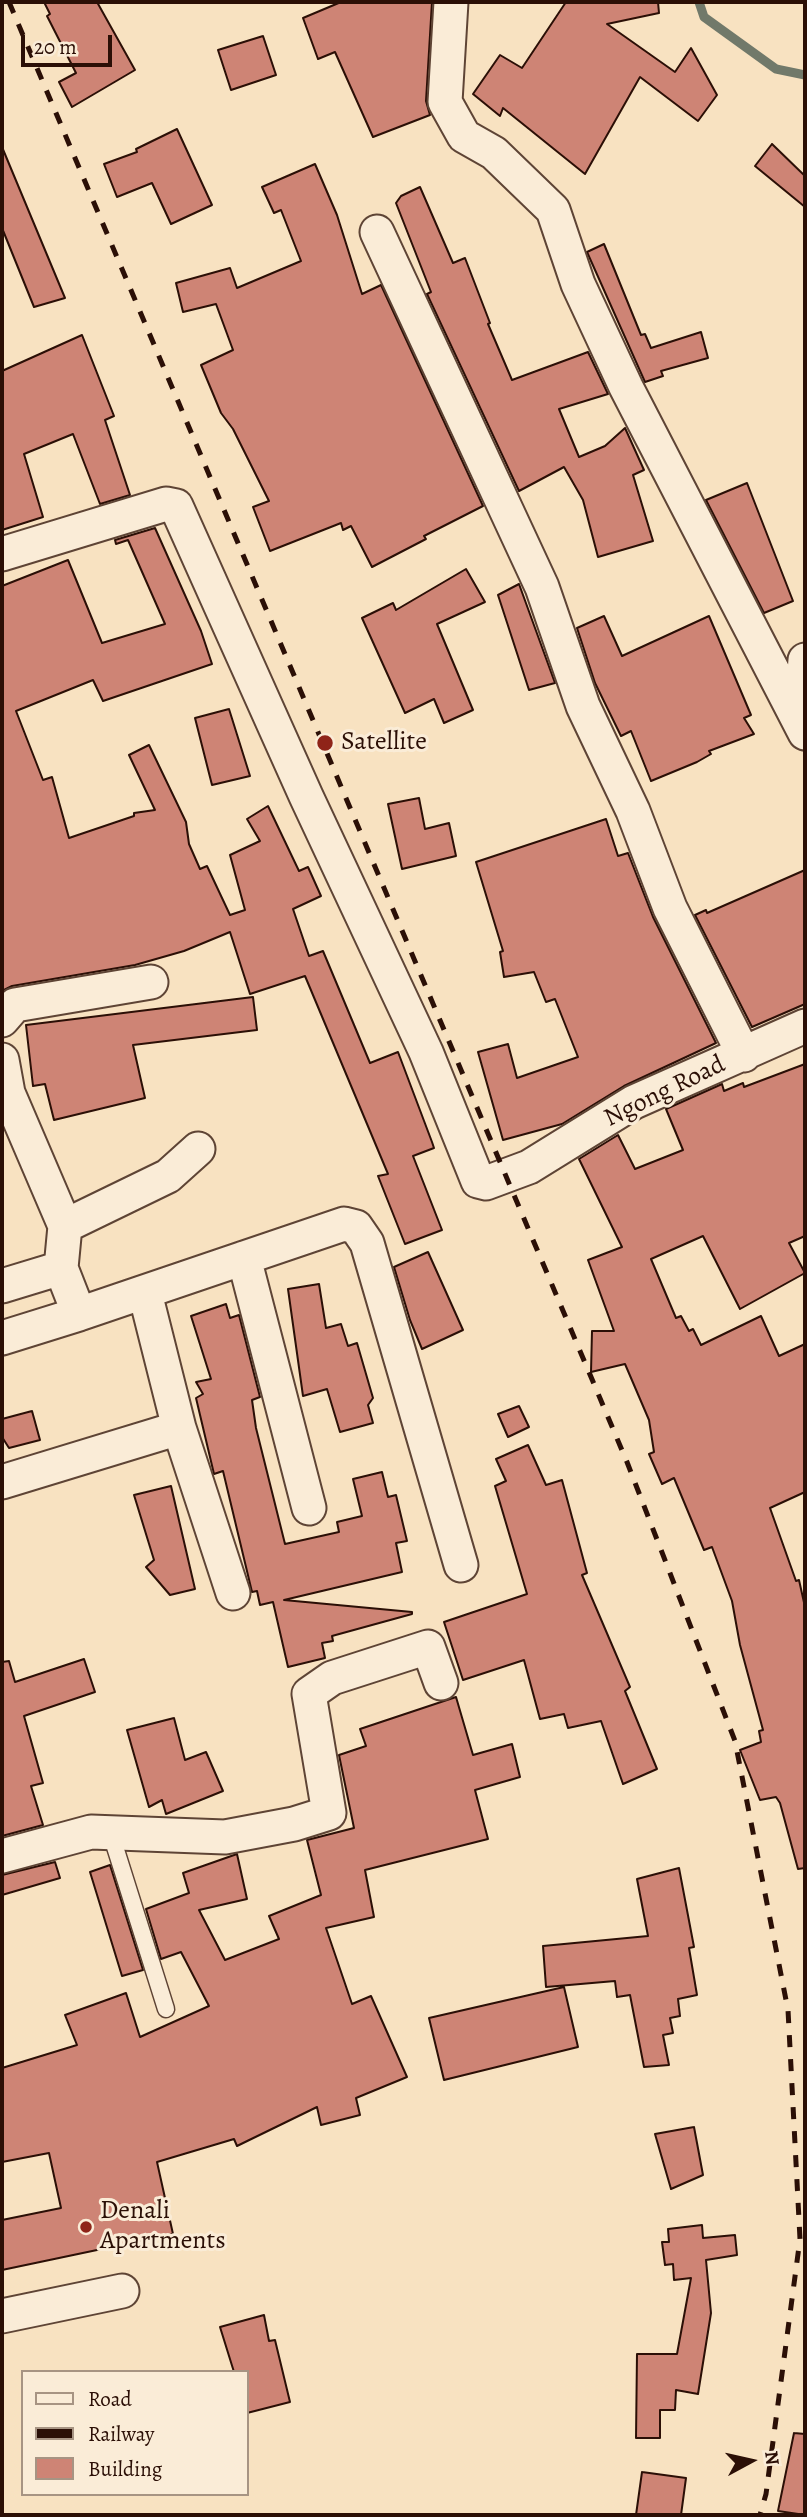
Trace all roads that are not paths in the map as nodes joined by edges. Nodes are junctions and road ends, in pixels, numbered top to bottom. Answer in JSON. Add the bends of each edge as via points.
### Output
{"nodes":[{"id":1,"x":451,"y":2,"type":"edge"},
{"id":2,"x":377,"y":232,"type":"dead end"},
{"id":3,"x":2,"y":554,"type":"edge"},
{"id":4,"x":805,"y":660,"type":"edge"},
{"id":5,"x":802,"y":727,"type":"edge"},
{"id":6,"x":151,"y":982,"type":"dead end"},
{"id":7,"x":2,"y":1020,"type":"edge"},
{"id":8,"x":805,"y":1026,"type":"edge"},
{"id":9,"x":744,"y":1055,"type":"junction"},
{"id":10,"x":2,"y":1060,"type":"edge"},
{"id":11,"x":198,"y":1149,"type":"dead end"},
{"id":12,"x":65,"y":1226,"type":"junction"},
{"id":13,"x":244,"y":1258,"type":"junction"},
{"id":14,"x":61,"y":1268,"type":"junction"},
{"id":15,"x":2,"y":1286,"type":"edge"},
{"id":16,"x":145,"y":1293,"type":"junction"},
{"id":17,"x":79,"y":1314,"type":"junction"},
{"id":18,"x":2,"y":1338,"type":"edge"},
{"id":19,"x":179,"y":1427,"type":"junction"},
{"id":20,"x":2,"y":1482,"type":"edge"},
{"id":21,"x":309,"y":1508,"type":"dead end"},
{"id":22,"x":461,"y":1565,"type":"dead end"},
{"id":23,"x":233,"y":1593,"type":"dead end"},
{"id":24,"x":441,"y":1683,"type":"dead end"},
{"id":25,"x":110,"y":1831,"type":"junction"},
{"id":26,"x":2,"y":1856,"type":"edge"},
{"id":27,"x":166,"y":2009,"type":"dead end"},
{"id":28,"x":122,"y":2291,"type":"dead end"},
{"id":29,"x":2,"y":2316,"type":"edge"}],
"edges":[{"from":1,"to":5,"type":"street","via":[[444,102],[464,136],[494,153],[552,210],[578,284],[626,387]]},
{"from":2,"to":9,"type":"street","via":[[542,587],[583,706],[634,811],[670,908]]},
{"from":3,"to":9,"type":"street","name":"Ngong Road","via":[[166,504],[176,506],[426,1052],[474,1176],[486,1183],[530,1167],[634,1102]]},
{"from":4,"to":5,"type":"street"},
{"from":6,"to":7,"type":"street","via":[[15,1005]]},
{"from":8,"to":9,"type":"street","name":"Ngong Road"},
{"from":10,"to":12,"type":"street","via":[[8,1093]]},
{"from":11,"to":12,"type":"street","via":[[168,1176]]},
{"from":12,"to":14,"type":"street"},
{"from":13,"to":16,"type":"street"},
{"from":13,"to":21,"type":"street"},
{"from":13,"to":22,"type":"street","via":[[344,1224],[363,1234]]},
{"from":14,"to":15,"type":"street"},
{"from":14,"to":17,"type":"street"},
{"from":16,"to":17,"type":"street"},
{"from":16,"to":19,"type":"street"},
{"from":17,"to":18,"type":"street"},
{"from":19,"to":20,"type":"street"},
{"from":19,"to":23,"type":"street"},
{"from":24,"to":25,"type":"street","via":[[428,1647],[332,1678],[309,1695],[329,1813],[293,1825],[225,1837]]},
{"from":25,"to":26,"type":"street"},
{"from":25,"to":27,"type":"lane"},
{"from":28,"to":29,"type":"street"}]}
